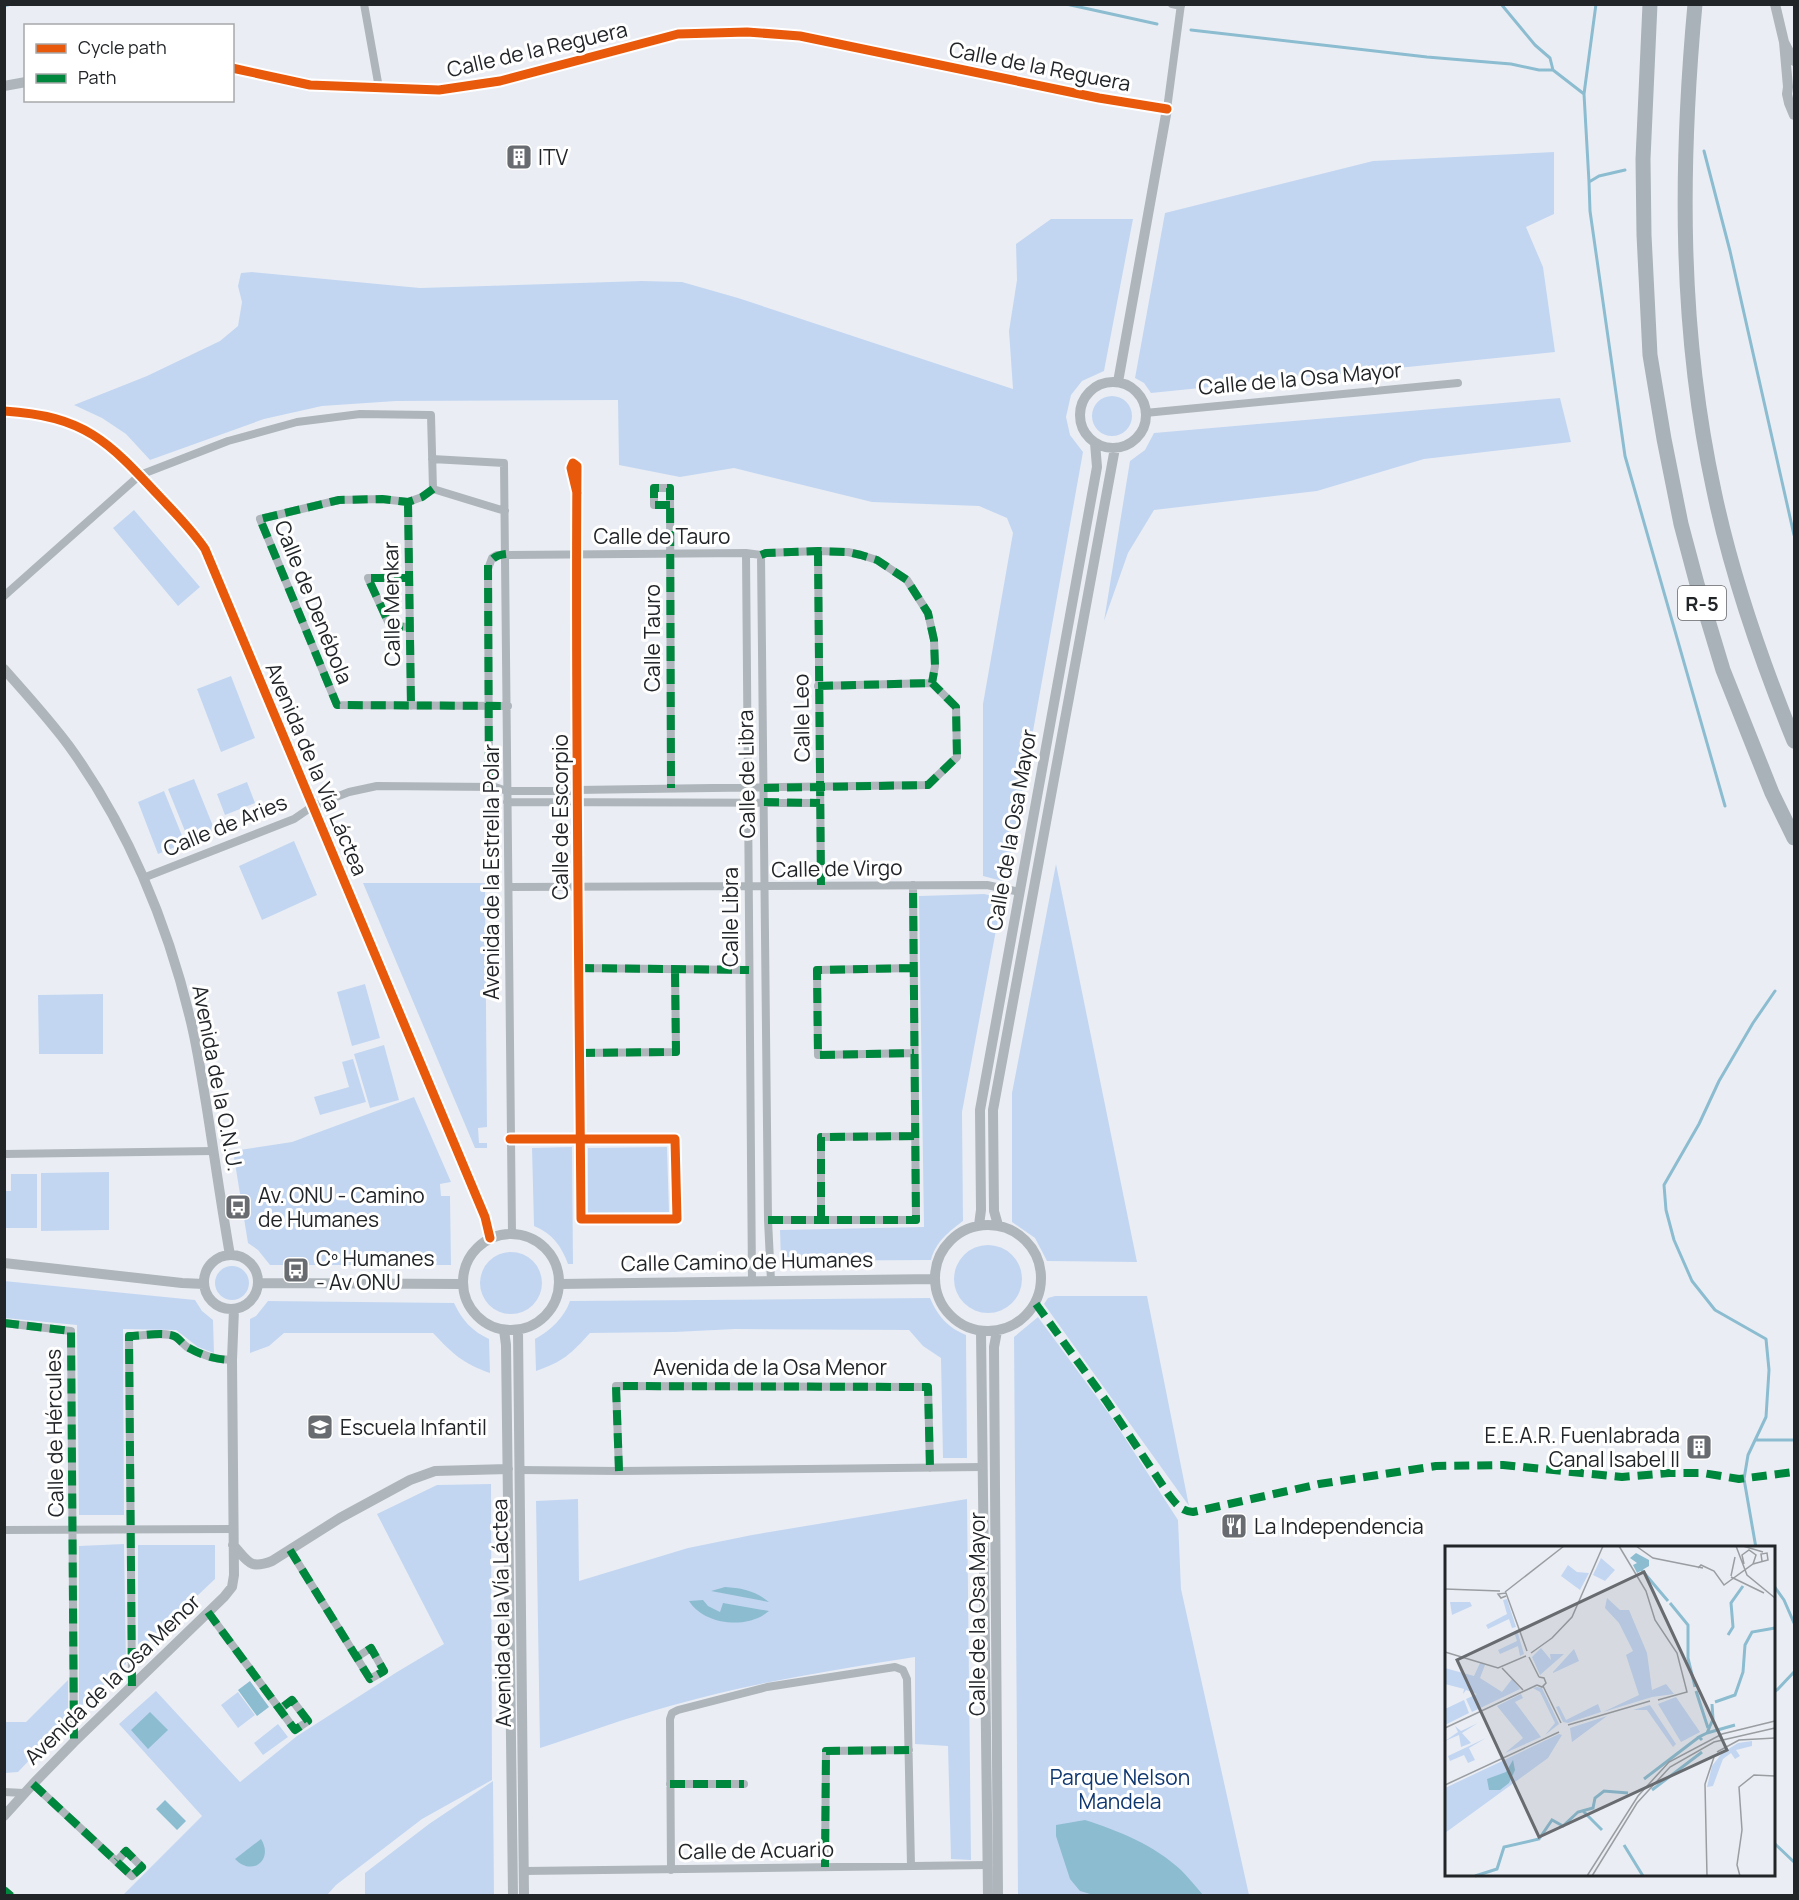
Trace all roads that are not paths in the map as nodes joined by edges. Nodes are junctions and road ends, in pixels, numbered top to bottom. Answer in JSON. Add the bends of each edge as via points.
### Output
{"nodes":[{"id":1,"x":364,"y":4,"type":"edge"},
{"id":2,"x":1650,"y":4,"type":"edge"},
{"id":3,"x":1656,"y":4,"type":"edge"},
{"id":4,"x":1695,"y":4,"type":"edge"},
{"id":5,"x":1703,"y":4,"type":"edge"},
{"id":6,"x":1775,"y":4,"type":"edge"},
{"id":7,"x":1178,"y":5,"type":"edge"},
{"id":8,"x":1784,"y":42,"type":"junction"},
{"id":9,"x":1650,"y":47,"type":"junction"},
{"id":10,"x":1794,"y":61,"type":"edge"},
{"id":11,"x":234,"y":68,"type":"edge"},
{"id":12,"x":1688,"y":80,"type":"junction"},
{"id":13,"x":24,"y":82,"type":"edge"},
{"id":14,"x":1791,"y":84,"type":"edge"},
{"id":15,"x":4,"y":86,"type":"edge"},
{"id":16,"x":379,"y":88,"type":"junction"},
{"id":17,"x":1167,"y":109,"type":"junction"},
{"id":18,"x":1794,"y":115,"type":"edge"},
{"id":19,"x":1118,"y":382,"type":"junction"},
{"id":20,"x":1458,"y":383,"type":"dead end"},
{"id":21,"x":4,"y":411,"type":"edge"},
{"id":22,"x":1145,"y":412,"type":"junction"},
{"id":23,"x":1095,"y":443,"type":"junction"},
{"id":24,"x":1115,"y":448,"type":"junction"},
{"id":25,"x":432,"y":459,"type":"junction"},
{"id":26,"x":140,"y":475,"type":"junction"},
{"id":27,"x":433,"y":489,"type":"junction"},
{"id":28,"x":577,"y":493,"type":"dead end"},
{"id":29,"x":408,"y":502,"type":"junction"},
{"id":30,"x":670,"y":505,"type":"junction"},
{"id":31,"x":505,"y":511,"type":"junction"},
{"id":32,"x":818,"y":551,"type":"junction"},
{"id":33,"x":746,"y":553,"type":"junction"},
{"id":34,"x":576,"y":554,"type":"junction"},
{"id":35,"x":670,"y":554,"type":"junction"},
{"id":36,"x":506,"y":555,"type":"junction"},
{"id":37,"x":761,"y":555,"type":"junction"},
{"id":38,"x":409,"y":578,"type":"junction"},
{"id":39,"x":4,"y":596,"type":"edge"},
{"id":40,"x":410,"y":627,"type":"junction"},
{"id":41,"x":4,"y":669,"type":"edge"},
{"id":42,"x":932,"y":683,"type":"junction"},
{"id":43,"x":818,"y":686,"type":"junction"},
{"id":44,"x":411,"y":706,"type":"junction"},
{"id":45,"x":489,"y":706,"type":"junction"},
{"id":46,"x":508,"y":706,"type":"junction"},
{"id":47,"x":1794,"y":741,"type":"edge"},
{"id":48,"x":489,"y":787,"type":"junction"},
{"id":49,"x":820,"y":787,"type":"junction"},
{"id":50,"x":671,"y":788,"type":"junction"},
{"id":51,"x":764,"y":788,"type":"junction"},
{"id":52,"x":748,"y":789,"type":"junction"},
{"id":53,"x":578,"y":790,"type":"junction"},
{"id":54,"x":507,"y":791,"type":"junction"},
{"id":55,"x":507,"y":802,"type":"junction"},
{"id":56,"x":578,"y":802,"type":"junction"},
{"id":57,"x":748,"y":802,"type":"junction"},
{"id":58,"x":764,"y":802,"type":"junction"},
{"id":59,"x":820,"y":803,"type":"junction"},
{"id":60,"x":313,"y":806,"type":"junction"},
{"id":61,"x":1794,"y":838,"type":"edge"},
{"id":62,"x":144,"y":878,"type":"junction"},
{"id":63,"x":820,"y":885,"type":"junction"},
{"id":64,"x":913,"y":885,"type":"junction"},
{"id":65,"x":510,"y":887,"type":"junction"},
{"id":66,"x":748,"y":887,"type":"junction"},
{"id":67,"x":765,"y":887,"type":"junction"},
{"id":68,"x":578,"y":888,"type":"junction"},
{"id":69,"x":1020,"y":892,"type":"junction"},
{"id":70,"x":579,"y":968,"type":"junction"},
{"id":71,"x":914,"y":968,"type":"junction"},
{"id":72,"x":675,"y":970,"type":"junction"},
{"id":73,"x":749,"y":970,"type":"junction"},
{"id":74,"x":580,"y":1053,"type":"junction"},
{"id":75,"x":914,"y":1053,"type":"junction"},
{"id":76,"x":915,"y":1136,"type":"junction"},
{"id":77,"x":510,"y":1139,"type":"junction"},
{"id":78,"x":580,"y":1140,"type":"junction"},
{"id":79,"x":213,"y":1151,"type":"junction"},
{"id":80,"x":4,"y":1154,"type":"edge"},
{"id":81,"x":768,"y":1220,"type":"junction"},
{"id":82,"x":821,"y":1220,"type":"junction"},
{"id":83,"x":979,"y":1225,"type":"junction"},
{"id":84,"x":998,"y":1225,"type":"junction"},
{"id":85,"x":512,"y":1234,"type":"junction"},
{"id":86,"x":490,"y":1238,"type":"junction"},
{"id":87,"x":230,"y":1255,"type":"junction"},
{"id":88,"x":4,"y":1263,"type":"edge"},
{"id":89,"x":935,"y":1279,"type":"junction"},
{"id":90,"x":752,"y":1281,"type":"junction"},
{"id":91,"x":771,"y":1281,"type":"junction"},
{"id":92,"x":258,"y":1283,"type":"junction"},
{"id":93,"x":204,"y":1284,"type":"junction"},
{"id":94,"x":463,"y":1284,"type":"junction"},
{"id":95,"x":559,"y":1284,"type":"junction"},
{"id":96,"x":234,"y":1309,"type":"junction"},
{"id":97,"x":4,"y":1323,"type":"edge"},
{"id":98,"x":504,"y":1330,"type":"junction"},
{"id":99,"x":518,"y":1330,"type":"junction"},
{"id":100,"x":981,"y":1332,"type":"junction"},
{"id":101,"x":997,"y":1332,"type":"junction"},
{"id":102,"x":232,"y":1360,"type":"junction"},
{"id":103,"x":982,"y":1467,"type":"junction"},
{"id":104,"x":930,"y":1468,"type":"junction"},
{"id":105,"x":514,"y":1469,"type":"junction"},
{"id":106,"x":619,"y":1471,"type":"junction"},
{"id":107,"x":73,"y":1529,"type":"junction"},
{"id":108,"x":130,"y":1529,"type":"junction"},
{"id":109,"x":233,"y":1529,"type":"junction"},
{"id":110,"x":4,"y":1530,"type":"edge"},
{"id":111,"x":233,"y":1545,"type":"junction"},
{"id":112,"x":290,"y":1550,"type":"junction"},
{"id":113,"x":208,"y":1612,"type":"junction"},
{"id":114,"x":357,"y":1658,"type":"dead end"},
{"id":115,"x":132,"y":1686,"type":"junction"},
{"id":116,"x":280,"y":1709,"type":"dead end"},
{"id":117,"x":74,"y":1742,"type":"junction"},
{"id":118,"x":909,"y":1750,"type":"junction"},
{"id":119,"x":33,"y":1784,"type":"junction"},
{"id":120,"x":670,"y":1784,"type":"junction"},
{"id":121,"x":744,"y":1784,"type":"dead end"},
{"id":122,"x":4,"y":1792,"type":"edge"},
{"id":123,"x":24,"y":1793,"type":"junction"},
{"id":124,"x":4,"y":1816,"type":"edge"},
{"id":125,"x":117,"y":1861,"type":"dead end"},
{"id":126,"x":988,"y":1865,"type":"junction"},
{"id":127,"x":911,"y":1866,"type":"junction"},
{"id":128,"x":825,"y":1867,"type":"junction"},
{"id":129,"x":671,"y":1870,"type":"junction"},
{"id":130,"x":524,"y":1871,"type":"junction"},
{"id":131,"x":4,"y":1890,"type":"edge"},
{"id":132,"x":11,"y":1896,"type":"edge"},
{"id":133,"x":513,"y":1896,"type":"edge"},
{"id":134,"x":524,"y":1896,"type":"edge"},
{"id":135,"x":988,"y":1896,"type":"edge"},
{"id":136,"x":998,"y":1896,"type":"edge"}],
"edges":[{"from":1,"to":16,"type":"street"},
{"from":2,"to":9,"type":"highway"},
{"from":3,"to":9,"type":"highway","number":"R-5"},
{"from":4,"to":12,"type":"highway","number":"R-5"},
{"from":5,"to":12,"type":"highway"},
{"from":6,"to":8,"type":"street"},
{"from":7,"to":17,"type":"street"},
{"from":8,"to":10,"type":"street"},
{"from":8,"to":14,"type":"street"},
{"from":9,"to":61,"type":"highway","number":"R-5","via":[[1643,159],[1644,235],[1650,356],[1664,439],[1680,524],[1723,669]]},
{"from":11,"to":16,"type":"street","name":"Calle de la Reguera","via":[[310,86]]},
{"from":12,"to":47,"type":"highway","number":"R-5","via":[[1684,223],[1689,326],[1702,429],[1741,596]]},
{"from":13,"to":15,"type":"street"},
{"from":14,"to":18,"type":"street","via":[[1786,94]]},
{"from":16,"to":17,"type":"street","name":"Calle de la Reguera","via":[[440,90],[500,81],[678,34],[747,32],[800,36]]},
{"from":17,"to":19,"type":"street"},
{"from":19,"to":22,"type":"street","via":[[1136,392]]},
{"from":19,"to":23,"type":"street","via":[[1096,386],[1085,396],[1080,418],[1083,429]]},
{"from":20,"to":22,"type":"street","name":"Calle de la Osa Mayor"},
{"from":21,"to":26,"type":"street","name":"Avenida de la Vía Láctea","via":[[49,416],[81,427],[120,454]]},
{"from":22,"to":24,"type":"street","via":[[1141,431],[1130,442]]},
{"from":23,"to":24,"type":"street"},
{"from":23,"to":69,"type":"street","name":"Calle de la Osa Mayor","via":[[1097,467]]},
{"from":24,"to":84,"type":"street","name":"Calle de la Osa Mayor","via":[[993,1110],[994,1211]]},
{"from":25,"to":26,"type":"street","via":[[431,415],[360,414],[297,422],[228,441]]},
{"from":25,"to":27,"type":"street"},
{"from":25,"to":31,"type":"street","name":"Avenida de la Estrella Polar","via":[[504,463]]},
{"from":26,"to":39,"type":"street"},
{"from":26,"to":60,"type":"street","name":"Avenida de la Vía Láctea","via":[[205,549]]},
{"from":27,"to":29,"type":"street"},
{"from":27,"to":31,"type":"street"},
{"from":28,"to":34,"type":"street","name":"Calle de Escorpio"},
{"from":29,"to":38,"type":"street","name":"Calle Menkar"},
{"from":29,"to":44,"type":"street","name":"Calle de Denébola","via":[[339,500],[260,519],[337,705]]},
{"from":30,"to":30,"type":"street","name":"Calle Tauro","via":[[670,488],[654,488],[654,505]]},
{"from":30,"to":35,"type":"street","name":"Calle Tauro"},
{"from":31,"to":36,"type":"street","name":"Avenida de la Estrella Polar"},
{"from":32,"to":37,"type":"street","name":"Calle de Tauro"},
{"from":32,"to":42,"type":"street","via":[[848,552],[877,560],[907,580],[928,613],[934,640]]},
{"from":32,"to":43,"type":"street","name":"Calle Leo"},
{"from":33,"to":35,"type":"street","name":"Calle de Tauro"},
{"from":33,"to":37,"type":"street","name":"Calle de Tauro"},
{"from":33,"to":52,"type":"street","name":"Calle Libra"},
{"from":34,"to":35,"type":"street","name":"Calle de Tauro"},
{"from":34,"to":36,"type":"street","name":"Calle de Tauro"},
{"from":34,"to":53,"type":"street","name":"Calle de Escorpio"},
{"from":35,"to":50,"type":"street","name":"Calle Tauro"},
{"from":36,"to":45,"type":"street","via":[[497,555],[488,565]]},
{"from":36,"to":46,"type":"street","name":"Avenida de la Estrella Polar"},
{"from":37,"to":51,"type":"street","name":"Calle de Libra"},
{"from":38,"to":40,"type":"street","name":"Calle Menkar"},
{"from":38,"to":40,"type":"street","via":[[368,578],[390,626]]},
{"from":40,"to":44,"type":"street","name":"Calle Menkar"},
{"from":41,"to":62,"type":"street","name":"Avenida de la O.N.U.","via":[[78,759]]},
{"from":42,"to":43,"type":"street"},
{"from":42,"to":49,"type":"street","name":"Calle de Aries","via":[[956,707],[957,757],[928,785]]},
{"from":43,"to":49,"type":"street","name":"Calle Leo"},
{"from":44,"to":45,"type":"street","name":"Calle de Denébola"},
{"from":45,"to":46,"type":"street","name":"Calle de Denébola"},
{"from":45,"to":48,"type":"street"},
{"from":46,"to":54,"type":"street","name":"Avenida de la Estrella Polar"},
{"from":48,"to":54,"type":"street","name":"Calle de Aries"},
{"from":48,"to":60,"type":"street","name":"Calle de Aries","via":[[377,786]]},
{"from":49,"to":51,"type":"street","name":"Calle de Aries"},
{"from":49,"to":59,"type":"street","name":"Calle Leo"},
{"from":50,"to":52,"type":"street","name":"Calle de Aries"},
{"from":50,"to":53,"type":"street","name":"Calle de Aries"},
{"from":51,"to":52,"type":"street","name":"Calle de Aries"},
{"from":51,"to":58,"type":"street","name":"Calle de Libra"},
{"from":52,"to":57,"type":"street","name":"Calle Libra"},
{"from":53,"to":54,"type":"street","name":"Calle de Aries"},
{"from":53,"to":56,"type":"street","name":"Calle de Escorpio"},
{"from":54,"to":55,"type":"street","name":"Avenida de la Estrella Polar"},
{"from":55,"to":56,"type":"street"},
{"from":55,"to":65,"type":"street","name":"Avenida de la Estrella Polar"},
{"from":56,"to":57,"type":"street"},
{"from":56,"to":68,"type":"street","name":"Calle de Escorpio"},
{"from":57,"to":58,"type":"street"},
{"from":57,"to":66,"type":"street","name":"Calle Libra"},
{"from":58,"to":59,"type":"street"},
{"from":58,"to":67,"type":"street","name":"Calle de Libra"},
{"from":59,"to":63,"type":"street","name":"Calle Leo"},
{"from":60,"to":62,"type":"street","name":"Calle de Aries","via":[[294,819]]},
{"from":60,"to":86,"type":"street","name":"Avenida de la Vía Láctea"},
{"from":62,"to":79,"type":"street","name":"Avenida de la O.N.U.","via":[[190,1018]]},
{"from":63,"to":64,"type":"street","name":"Calle de Virgo"},
{"from":63,"to":67,"type":"street","name":"Calle de Virgo"},
{"from":64,"to":69,"type":"street","name":"Calle de Virgo","via":[[987,885]]},
{"from":64,"to":71,"type":"street"},
{"from":65,"to":68,"type":"street","name":"Calle de Virgo"},
{"from":65,"to":77,"type":"street","name":"Avenida de la Estrella Polar"},
{"from":66,"to":67,"type":"street","name":"Calle de Virgo"},
{"from":66,"to":68,"type":"street","name":"Calle de Virgo"},
{"from":66,"to":73,"type":"street","name":"Calle Libra"},
{"from":67,"to":81,"type":"street","name":"Calle de Libra"},
{"from":68,"to":70,"type":"street","name":"Calle de Escorpio"},
{"from":69,"to":83,"type":"street","name":"Calle de la Osa Mayor","via":[[980,1110]]},
{"from":70,"to":72,"type":"street"},
{"from":70,"to":74,"type":"street","name":"Calle de Escorpio"},
{"from":71,"to":75,"type":"street"},
{"from":71,"to":75,"type":"street","via":[[817,970],[817,992],[818,1055]]},
{"from":72,"to":73,"type":"street"},
{"from":72,"to":74,"type":"street","via":[[676,1052]]},
{"from":73,"to":90,"type":"street","name":"Calle Libra"},
{"from":74,"to":78,"type":"street","name":"Calle de Escorpio"},
{"from":75,"to":76,"type":"street"},
{"from":76,"to":82,"type":"street","via":[[821,1137]]},
{"from":76,"to":82,"type":"street","via":[[916,1220]]},
{"from":77,"to":78,"type":"street","name":"Calle de Escorpio"},
{"from":77,"to":85,"type":"street","name":"Avenida de la Estrella Polar"},
{"from":78,"to":78,"type":"street","name":"Calle de Escorpio","via":[[581,1219],[677,1219],[675,1139]]},
{"from":79,"to":80,"type":"street"},
{"from":79,"to":87,"type":"street","name":"Avenida de la O.N.U."},
{"from":81,"to":82,"type":"street"},
{"from":81,"to":91,"type":"street","name":"Calle de Libra"},
{"from":83,"to":84,"type":"street"},
{"from":83,"to":89,"type":"street","via":[[947,1244],[938,1260]]},
{"from":84,"to":101,"type":"street","via":[[1018,1233],[1032,1247],[1042,1276],[1036,1304],[1022,1321]]},
{"from":85,"to":86,"type":"street"},
{"from":85,"to":95,"type":"street","via":[[527,1236],[551,1255]]},
{"from":86,"to":94,"type":"street","via":[[470,1257]]},
{"from":87,"to":92,"type":"street","via":[[253,1266]]},
{"from":87,"to":93,"type":"street","via":[[211,1264]]},
{"from":88,"to":93,"type":"street"},
{"from":89,"to":91,"type":"street","name":"Calle Camino de Humanes"},
{"from":89,"to":100,"type":"street","via":[[944,1308],[967,1328]]},
{"from":90,"to":91,"type":"street","name":"Calle Camino de Humanes"},
{"from":90,"to":95,"type":"street","name":"Calle Camino de Humanes"},
{"from":92,"to":94,"type":"street"},
{"from":92,"to":96,"type":"street","via":[[250,1300]]},
{"from":93,"to":96,"type":"street","via":[[210,1300],[225,1309]]},
{"from":94,"to":98,"type":"street","via":[[466,1300],[475,1314],[488,1325]]},
{"from":95,"to":99,"type":"street","via":[[547,1314],[539,1322]]},
{"from":96,"to":102,"type":"street"},
{"from":97,"to":107,"type":"street","name":"Calle de Hércules","via":[[70,1330]]},
{"from":98,"to":99,"type":"street"},
{"from":98,"to":105,"type":"street","name":"Avenida de la Vía Láctea"},
{"from":99,"to":105,"type":"street","name":"Avenida de la Vía Láctea"},
{"from":100,"to":101,"type":"street"},
{"from":100,"to":103,"type":"street","name":"Calle de la Osa Mayor"},
{"from":101,"to":136,"type":"street","name":"Calle de la Osa Mayor","via":[[994,1347]]},
{"from":102,"to":108,"type":"street","via":[[201,1354],[166,1334],[129,1336]]},
{"from":102,"to":109,"type":"street"},
{"from":103,"to":104,"type":"street"},
{"from":103,"to":126,"type":"street","name":"Calle de la Osa Mayor"},
{"from":104,"to":106,"type":"street"},
{"from":104,"to":106,"type":"street","name":"Avenida de la Osa Menor","via":[[928,1387],[616,1386]]},
{"from":105,"to":106,"type":"street"},
{"from":105,"to":112,"type":"street","via":[[452,1469],[426,1474],[350,1512]]},
{"from":105,"to":130,"type":"street","name":"Avenida de la Vía Láctea"},
{"from":105,"to":133,"type":"street","name":"Avenida de la Vía Láctea"},
{"from":107,"to":108,"type":"street","name":"Calle de Hércules"},
{"from":107,"to":110,"type":"street","name":"Calle de Hércules"},
{"from":107,"to":117,"type":"street","name":"Calle de Hércules"},
{"from":108,"to":109,"type":"street","name":"Calle de Hércules"},
{"from":108,"to":115,"type":"street"},
{"from":109,"to":111,"type":"street"},
{"from":111,"to":112,"type":"street","via":[[257,1566]]},
{"from":111,"to":113,"type":"street","name":"Avenida de la Osa Menor","via":[[232,1587]]},
{"from":112,"to":114,"type":"street"},
{"from":113,"to":115,"type":"street","name":"Avenida de la Osa Menor"},
{"from":113,"to":116,"type":"street"},
{"from":115,"to":117,"type":"street","name":"Avenida de la Osa Menor"},
{"from":117,"to":119,"type":"street","name":"Avenida de la Osa Menor"},
{"from":118,"to":120,"type":"street","via":[[907,1679],[903,1670],[895,1667],[767,1687],[672,1713]]},
{"from":118,"to":127,"type":"street"},
{"from":118,"to":128,"type":"street","via":[[826,1751]]},
{"from":119,"to":123,"type":"street","name":"Avenida de la Osa Menor"},
{"from":119,"to":125,"type":"street"},
{"from":120,"to":121,"type":"street"},
{"from":120,"to":129,"type":"street"},
{"from":122,"to":123,"type":"street"},
{"from":123,"to":124,"type":"street","name":"Avenida de la Osa Menor"},
{"from":126,"to":127,"type":"street","name":"Calle de Acuario"},
{"from":126,"to":135,"type":"street","name":"Calle de la Osa Mayor"},
{"from":127,"to":128,"type":"street","name":"Calle de Acuario"},
{"from":128,"to":129,"type":"street","name":"Calle de Acuario"},
{"from":129,"to":130,"type":"street","name":"Calle de Acuario"},
{"from":130,"to":134,"type":"street","name":"Avenida de la Vía Láctea"},
{"from":131,"to":132,"type":"street"}]}
